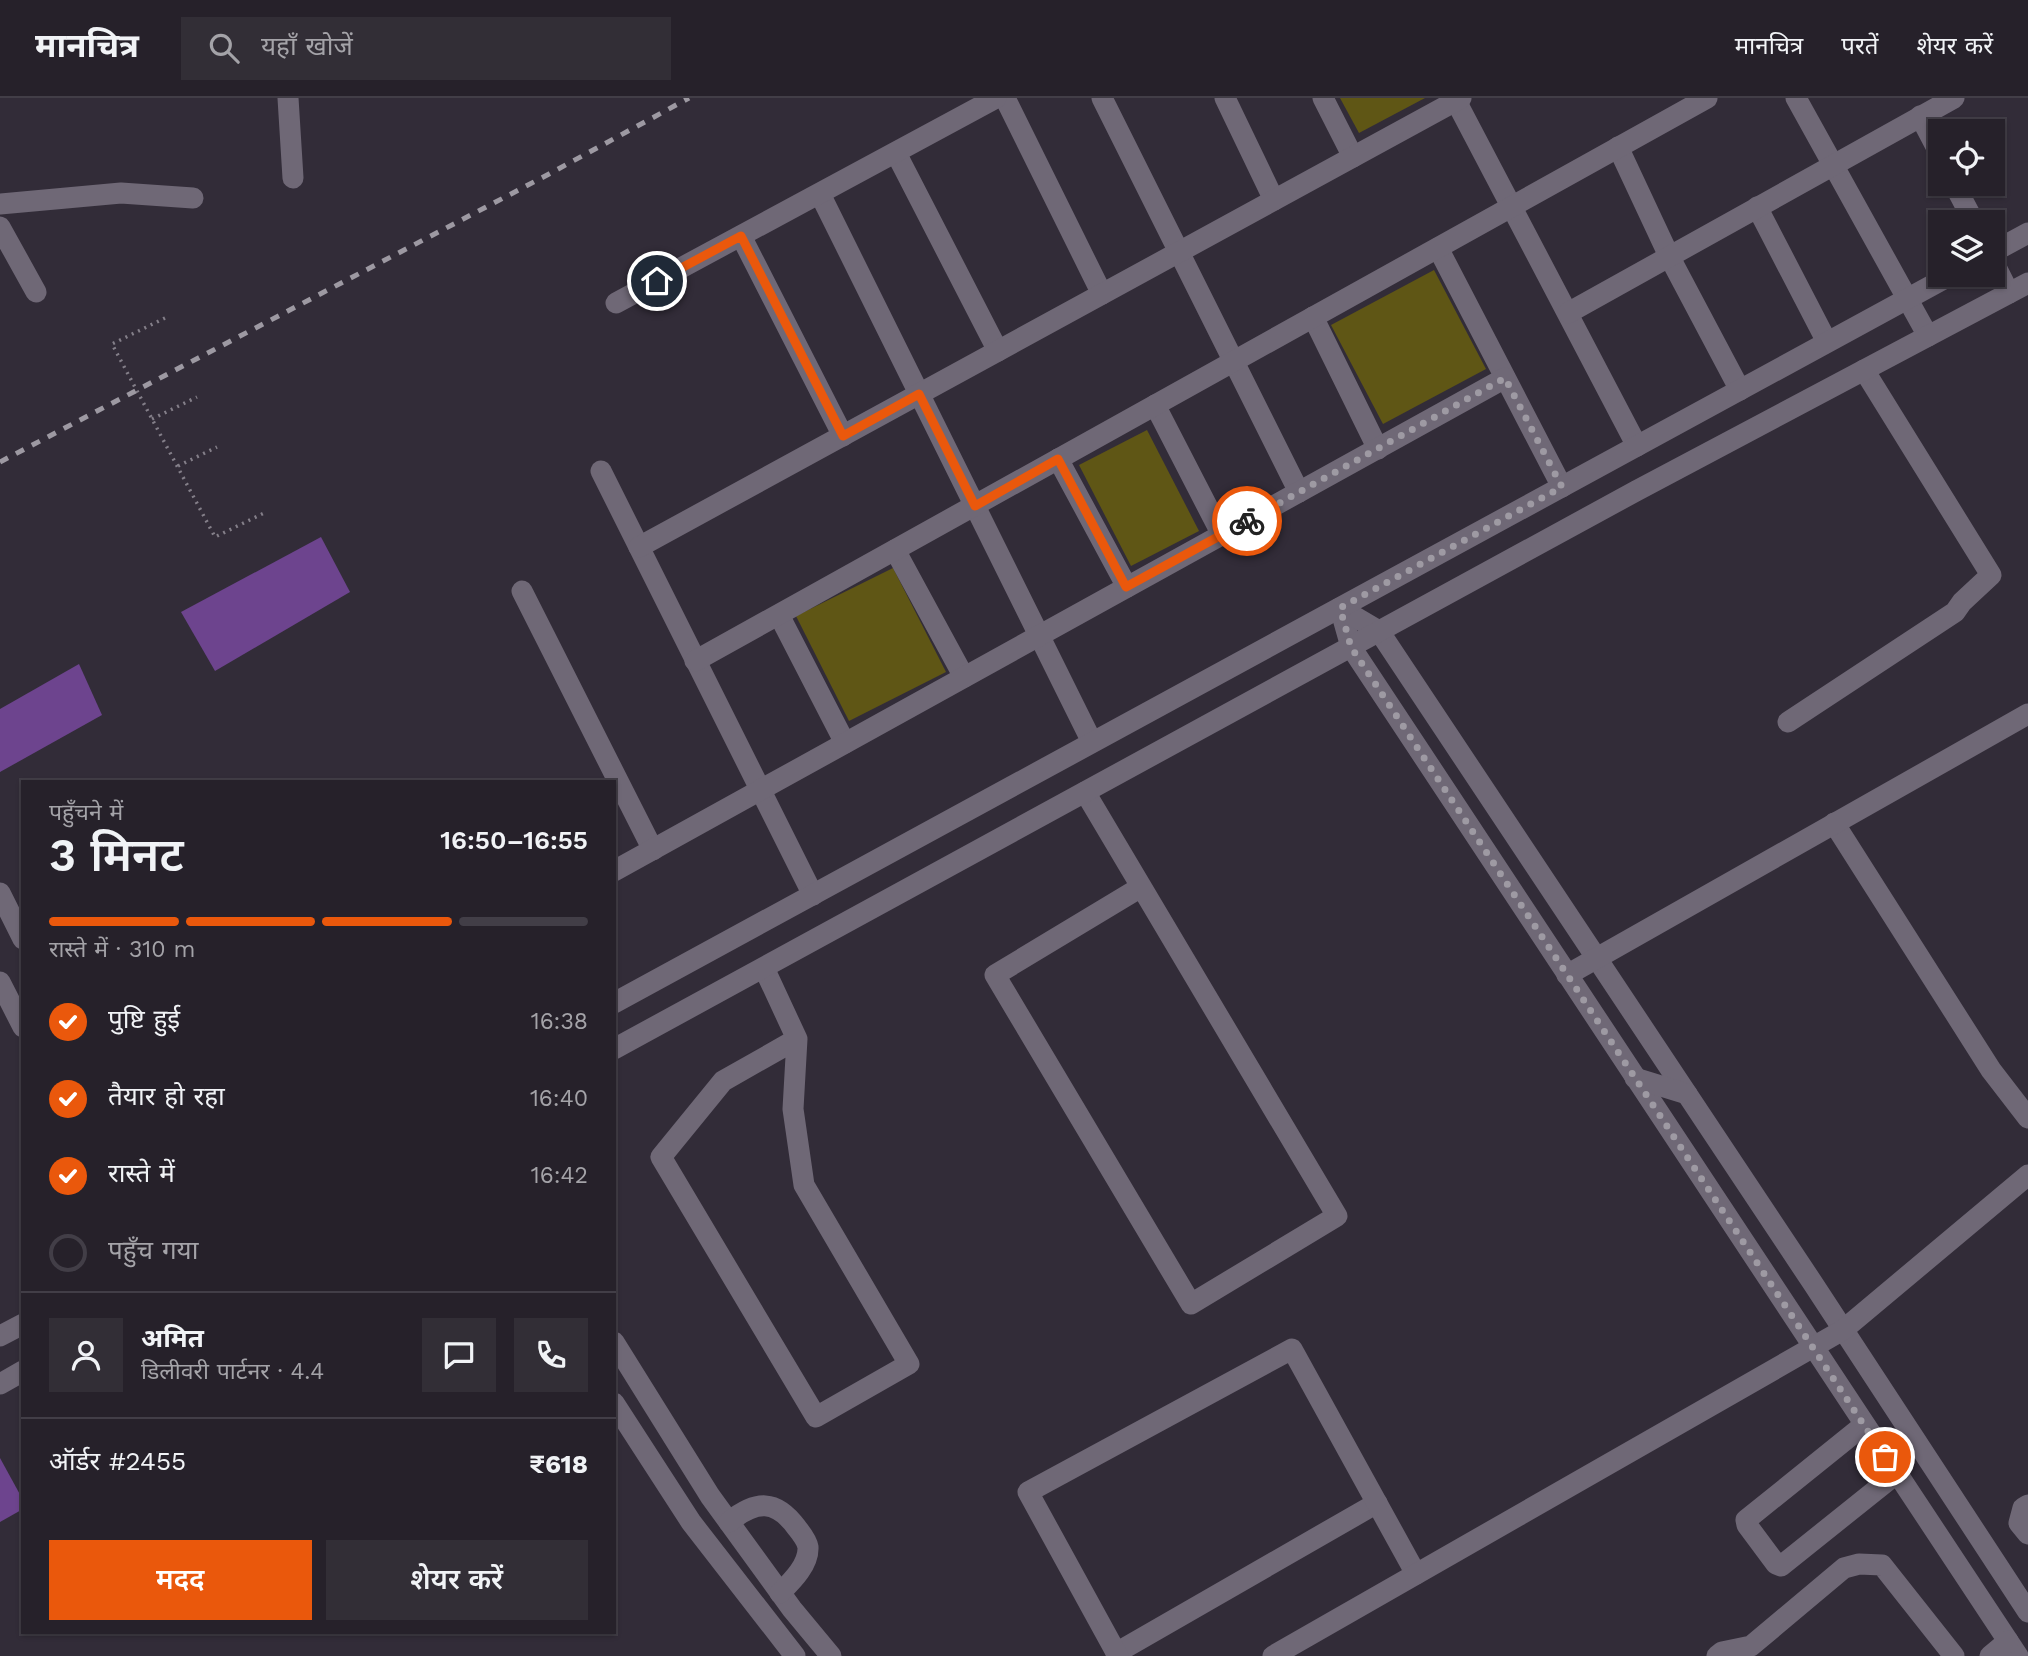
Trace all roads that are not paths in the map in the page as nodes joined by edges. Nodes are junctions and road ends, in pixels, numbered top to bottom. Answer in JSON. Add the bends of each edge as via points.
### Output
{"nodes":[{"id":1,"x":288,"y":98,"type":"edge"},
{"id":2,"x":996,"y":98,"type":"edge"},
{"id":3,"x":1005,"y":98,"type":"edge"},
{"id":4,"x":1102,"y":98,"type":"edge"},
{"id":5,"x":1225,"y":98,"type":"edge"},
{"id":6,"x":1323,"y":98,"type":"edge"},
{"id":7,"x":1707,"y":98,"type":"edge"},
{"id":8,"x":1796,"y":98,"type":"edge"},
{"id":9,"x":1954,"y":98,"type":"edge"},
{"id":10,"x":1458,"y":99,"type":"edge"},
{"id":11,"x":1675,"y":106,"type":"edge"},
{"id":12,"x":1920,"y":116,"type":"junction"},
{"id":13,"x":1928,"y":131,"type":"edge"},
{"id":14,"x":1618,"y":147,"type":"junction"},
{"id":15,"x":895,"y":153,"type":"junction"},
{"id":16,"x":1353,"y":157,"type":"junction"},
{"id":17,"x":1834,"y":164,"type":"junction"},
{"id":18,"x":292,"y":178,"type":"dead end"},
{"id":19,"x":820,"y":194,"type":"junction"},
{"id":20,"x":193,"y":198,"type":"dead end"},
{"id":21,"x":1274,"y":200,"type":"junction"},
{"id":22,"x":0,"y":201,"type":"edge"},
{"id":23,"x":1512,"y":206,"type":"junction"},
{"id":24,"x":1757,"y":207,"type":"junction"},
{"id":25,"x":0,"y":227,"type":"edge"},
{"id":26,"x":2028,"y":233,"type":"edge"},
{"id":27,"x":741,"y":236,"type":"junction"},
{"id":28,"x":2005,"y":245,"type":"edge"},
{"id":29,"x":1438,"y":248,"type":"junction"},
{"id":30,"x":1178,"y":252,"type":"junction"},
{"id":31,"x":1669,"y":256,"type":"junction"},
{"id":32,"x":2005,"y":273,"type":"edge"},
{"id":33,"x":1929,"y":287,"type":"edge"},
{"id":34,"x":2019,"y":288,"type":"edge"},
{"id":35,"x":36,"y":292,"type":"dead end"},
{"id":36,"x":1102,"y":294,"type":"junction"},
{"id":37,"x":1907,"y":299,"type":"junction"},
{"id":38,"x":616,"y":303,"type":"dead end"},
{"id":39,"x":1568,"y":313,"type":"junction"},
{"id":40,"x":1313,"y":317,"type":"junction"},
{"id":41,"x":1928,"y":336,"type":"junction"},
{"id":42,"x":1828,"y":342,"type":"junction"},
{"id":43,"x":998,"y":351,"type":"junction"},
{"id":44,"x":1233,"y":362,"type":"junction"},
{"id":45,"x":1864,"y":370,"type":"junction"},
{"id":46,"x":1505,"y":378,"type":"junction"},
{"id":47,"x":1741,"y":390,"type":"junction"},
{"id":48,"x":919,"y":394,"type":"junction"},
{"id":49,"x":1155,"y":405,"type":"junction"},
{"id":50,"x":843,"y":436,"type":"junction"},
{"id":51,"x":1637,"y":446,"type":"junction"},
{"id":52,"x":1378,"y":449,"type":"junction"},
{"id":53,"x":1058,"y":459,"type":"junction"},
{"id":54,"x":601,"y":471,"type":"dead end"},
{"id":55,"x":1562,"y":487,"type":"junction"},
{"id":56,"x":1299,"y":492,"type":"junction"},
{"id":57,"x":975,"y":506,"type":"junction"},
{"id":58,"x":1222,"y":535,"type":"junction"},
{"id":59,"x":639,"y":547,"type":"junction"},
{"id":60,"x":895,"y":550,"type":"junction"},
{"id":61,"x":1126,"y":587,"type":"junction"},
{"id":62,"x":522,"y":592,"type":"dead end"},
{"id":63,"x":1340,"y":608,"type":"junction"},
{"id":64,"x":779,"y":615,"type":"junction"},
{"id":65,"x":1379,"y":631,"type":"junction"},
{"id":66,"x":1039,"y":636,"type":"junction"},
{"id":67,"x":1351,"y":647,"type":"junction"},
{"id":68,"x":695,"y":661,"type":"junction"},
{"id":69,"x":964,"y":677,"type":"junction"},
{"id":70,"x":2028,"y":713,"type":"edge"},
{"id":71,"x":1788,"y":722,"type":"dead end"},
{"id":72,"x":1092,"y":742,"type":"junction"},
{"id":73,"x":845,"y":743,"type":"junction"},
{"id":74,"x":760,"y":790,"type":"junction"},
{"id":75,"x":1085,"y":792,"type":"junction"},
{"id":76,"x":1834,"y":823,"type":"junction"},
{"id":77,"x":653,"y":850,"type":"junction"},
{"id":78,"x":616,"y":870,"type":"edge"},
{"id":79,"x":1141,"y":887,"type":"junction"},
{"id":80,"x":0,"y":893,"type":"edge"},
{"id":81,"x":813,"y":895,"type":"junction"},
{"id":82,"x":21,"y":935,"type":"edge"},
{"id":83,"x":1596,"y":957,"type":"junction"},
{"id":84,"x":764,"y":968,"type":"junction"},
{"id":85,"x":1567,"y":975,"type":"junction"},
{"id":86,"x":0,"y":982,"type":"edge"},
{"id":87,"x":616,"y":1002,"type":"edge"},
{"id":88,"x":21,"y":1023,"type":"edge"},
{"id":89,"x":797,"y":1039,"type":"junction"},
{"id":90,"x":616,"y":1048,"type":"edge"},
{"id":91,"x":1635,"y":1078,"type":"junction"},
{"id":92,"x":1687,"y":1094,"type":"junction"},
{"id":93,"x":2028,"y":1118,"type":"edge"},
{"id":94,"x":2028,"y":1175,"type":"edge"},
{"id":95,"x":21,"y":1325,"type":"edge"},
{"id":96,"x":1843,"y":1330,"type":"junction"},
{"id":97,"x":0,"y":1336,"type":"edge"},
{"id":98,"x":616,"y":1345,"type":"edge"},
{"id":99,"x":1812,"y":1347,"type":"junction"},
{"id":100,"x":21,"y":1372,"type":"edge"},
{"id":101,"x":0,"y":1384,"type":"edge"},
{"id":102,"x":616,"y":1406,"type":"edge"},
{"id":103,"x":1864,"y":1425,"type":"junction"},
{"id":104,"x":1896,"y":1474,"type":"junction"},
{"id":105,"x":1377,"y":1503,"type":"junction"},
{"id":106,"x":2028,"y":1505,"type":"edge"},
{"id":107,"x":729,"y":1522,"type":"junction"},
{"id":108,"x":2028,"y":1534,"type":"edge"},
{"id":109,"x":1416,"y":1574,"type":"junction"},
{"id":110,"x":780,"y":1593,"type":"junction"},
{"id":111,"x":2028,"y":1612,"type":"edge"},
{"id":112,"x":2013,"y":1649,"type":"edge"},
{"id":113,"x":1755,"y":1651,"type":"edge"},
{"id":114,"x":1117,"y":1654,"type":"edge"},
{"id":115,"x":795,"y":1656,"type":"edge"},
{"id":116,"x":831,"y":1656,"type":"edge"},
{"id":117,"x":1273,"y":1656,"type":"edge"},
{"id":118,"x":1717,"y":1656,"type":"edge"},
{"id":119,"x":1954,"y":1656,"type":"edge"},
{"id":120,"x":1990,"y":1656,"type":"edge"}],
"edges":[{"from":1,"to":18,"type":"street"},
{"from":2,"to":15,"type":"street"},
{"from":3,"to":36,"type":"street"},
{"from":4,"to":30,"type":"street"},
{"from":5,"to":21,"type":"street"},
{"from":6,"to":16,"type":"street"},
{"from":7,"to":11,"type":"street"},
{"from":8,"to":17,"type":"street"},
{"from":9,"to":12,"type":"street"},
{"from":10,"to":16,"type":"street"},
{"from":10,"to":23,"type":"street"},
{"from":11,"to":14,"type":"street"},
{"from":12,"to":13,"type":"street"},
{"from":12,"to":17,"type":"street"},
{"from":14,"to":23,"type":"street"},
{"from":14,"to":31,"type":"street"},
{"from":15,"to":19,"type":"street"},
{"from":15,"to":43,"type":"street"},
{"from":16,"to":21,"type":"street"},
{"from":17,"to":24,"type":"street"},
{"from":17,"to":37,"type":"street"},
{"from":19,"to":27,"type":"street"},
{"from":19,"to":48,"type":"street"},
{"from":20,"to":22,"type":"street","via":[[121,192]]},
{"from":21,"to":30,"type":"street"},
{"from":23,"to":29,"type":"street"},
{"from":23,"to":39,"type":"street"},
{"from":24,"to":31,"type":"street"},
{"from":24,"to":42,"type":"street"},
{"from":25,"to":35,"type":"street"},
{"from":26,"to":28,"type":"street"},
{"from":27,"to":38,"type":"street"},
{"from":27,"to":50,"type":"street"},
{"from":29,"to":40,"type":"street"},
{"from":29,"to":46,"type":"street"},
{"from":30,"to":36,"type":"street"},
{"from":30,"to":44,"type":"street"},
{"from":31,"to":39,"type":"street"},
{"from":31,"to":47,"type":"street"},
{"from":32,"to":34,"type":"street"},
{"from":33,"to":37,"type":"street"},
{"from":34,"to":41,"type":"street"},
{"from":36,"to":43,"type":"street"},
{"from":37,"to":41,"type":"street"},
{"from":37,"to":42,"type":"street"},
{"from":39,"to":51,"type":"street"},
{"from":40,"to":44,"type":"street"},
{"from":40,"to":52,"type":"street"},
{"from":41,"to":45,"type":"street"},
{"from":42,"to":47,"type":"street"},
{"from":43,"to":48,"type":"street"},
{"from":44,"to":49,"type":"street"},
{"from":44,"to":56,"type":"street"},
{"from":45,"to":65,"type":"street"},
{"from":45,"to":71,"type":"street","via":[[1991,575],[1955,612]]},
{"from":46,"to":52,"type":"street"},
{"from":46,"to":55,"type":"street"},
{"from":47,"to":51,"type":"street"},
{"from":48,"to":50,"type":"street"},
{"from":48,"to":57,"type":"street"},
{"from":49,"to":53,"type":"street"},
{"from":49,"to":58,"type":"street"},
{"from":50,"to":59,"type":"street"},
{"from":51,"to":55,"type":"street"},
{"from":52,"to":56,"type":"street"},
{"from":53,"to":57,"type":"street"},
{"from":53,"to":61,"type":"street"},
{"from":54,"to":59,"type":"street"},
{"from":55,"to":63,"type":"street"},
{"from":56,"to":58,"type":"street"},
{"from":57,"to":60,"type":"street"},
{"from":57,"to":66,"type":"street"},
{"from":58,"to":61,"type":"street"},
{"from":59,"to":68,"type":"street"},
{"from":60,"to":64,"type":"street"},
{"from":60,"to":69,"type":"street"},
{"from":61,"to":66,"type":"street"},
{"from":62,"to":77,"type":"street"},
{"from":63,"to":65,"type":"street"},
{"from":63,"to":67,"type":"street"},
{"from":63,"to":72,"type":"street"},
{"from":64,"to":68,"type":"street"},
{"from":64,"to":73,"type":"street"},
{"from":65,"to":67,"type":"street"},
{"from":65,"to":83,"type":"street"},
{"from":66,"to":69,"type":"street"},
{"from":66,"to":72,"type":"street"},
{"from":67,"to":75,"type":"street"},
{"from":67,"to":85,"type":"street"},
{"from":68,"to":74,"type":"street"},
{"from":69,"to":73,"type":"street"},
{"from":70,"to":76,"type":"street"},
{"from":72,"to":81,"type":"street"},
{"from":73,"to":74,"type":"street"},
{"from":74,"to":77,"type":"street"},
{"from":74,"to":81,"type":"street"},
{"from":75,"to":79,"type":"street"},
{"from":75,"to":84,"type":"street"},
{"from":76,"to":83,"type":"street"},
{"from":76,"to":93,"type":"street","via":[[1991,1070]]},
{"from":77,"to":78,"type":"street"},
{"from":79,"to":79,"type":"street","via":[[1337,1216],[1191,1304],[995,975]]},
{"from":80,"to":82,"type":"street"},
{"from":81,"to":87,"type":"street"},
{"from":83,"to":85,"type":"street"},
{"from":83,"to":92,"type":"street"},
{"from":84,"to":89,"type":"street"},
{"from":84,"to":90,"type":"street"},
{"from":85,"to":91,"type":"street"},
{"from":86,"to":88,"type":"street"},
{"from":89,"to":89,"type":"street","via":[[793,1109],[804,1185],[909,1364],[816,1417],[661,1157],[723,1082]]},
{"from":91,"to":92,"type":"street"},
{"from":91,"to":99,"type":"street"},
{"from":92,"to":96,"type":"street"},
{"from":94,"to":96,"type":"street"},
{"from":95,"to":97,"type":"street"},
{"from":96,"to":99,"type":"street"},
{"from":96,"to":111,"type":"street"},
{"from":98,"to":107,"type":"street"},
{"from":99,"to":103,"type":"street"},
{"from":99,"to":109,"type":"street"},
{"from":100,"to":101,"type":"street"},
{"from":102,"to":115,"type":"street","via":[[691,1522]]},
{"from":103,"to":104,"type":"street"},
{"from":103,"to":104,"type":"street","via":[[1746,1520],[1747,1525],[1782,1566]]},
{"from":104,"to":112,"type":"street"},
{"from":105,"to":109,"type":"street"},
{"from":105,"to":114,"type":"street"},
{"from":105,"to":114,"type":"street","via":[[1292,1349],[1028,1492]]},
{"from":106,"to":108,"type":"street","via":[[2018,1523]]},
{"from":107,"to":110,"type":"street"},
{"from":107,"to":110,"type":"street","via":[[740,1512],[773,1506],[803,1536],[808,1548],[803,1566]]},
{"from":109,"to":117,"type":"street"},
{"from":110,"to":116,"type":"street"},
{"from":112,"to":120,"type":"street"},
{"from":113,"to":118,"type":"street"},
{"from":113,"to":119,"type":"street","via":[[1844,1568],[1859,1564],[1882,1565]]}]}
